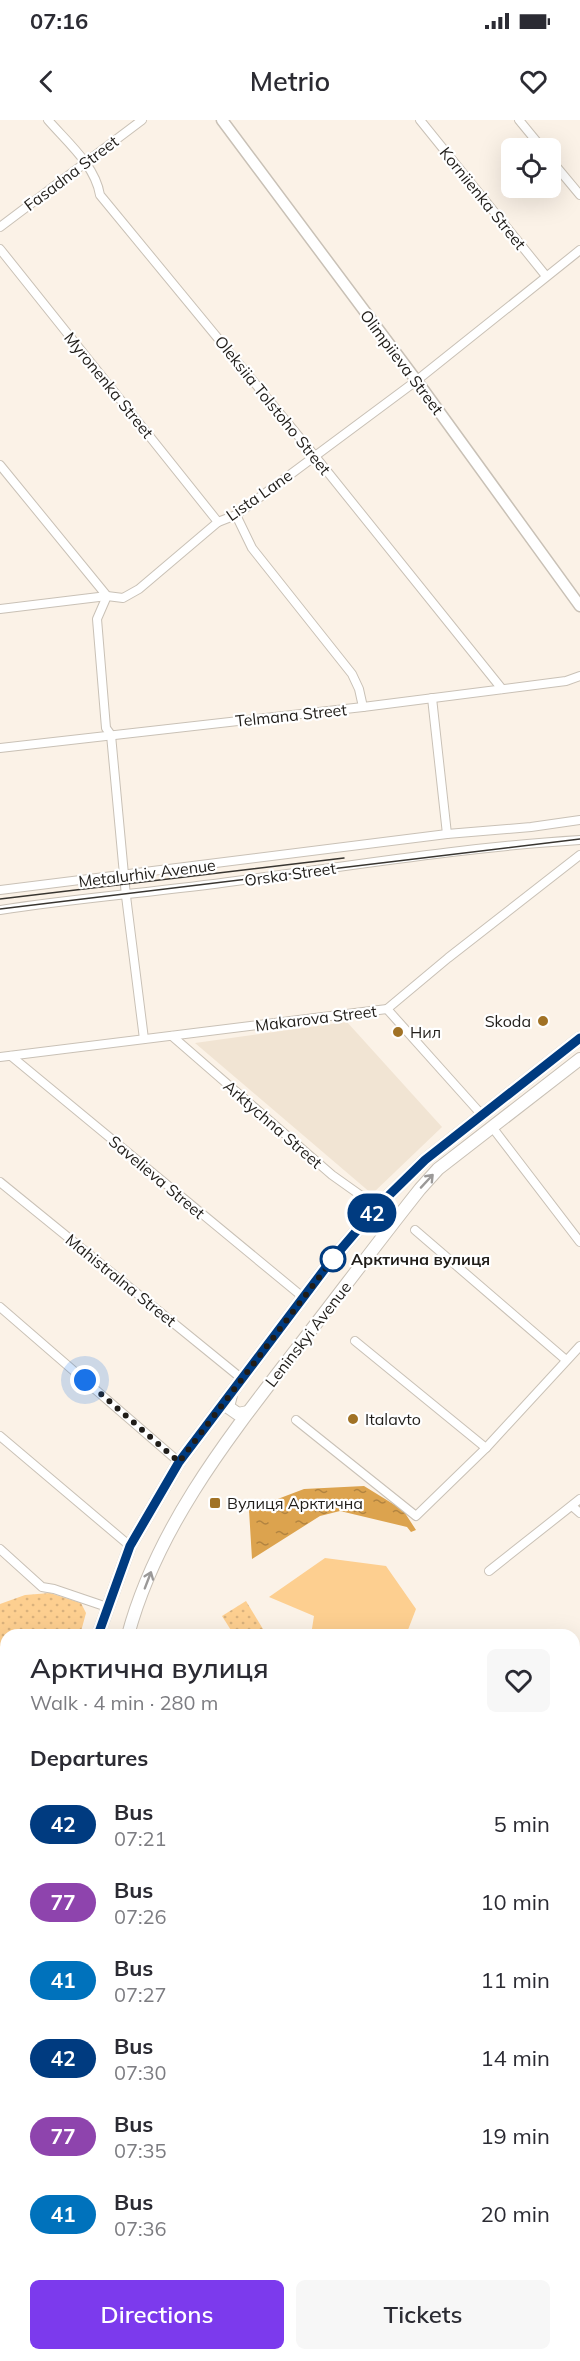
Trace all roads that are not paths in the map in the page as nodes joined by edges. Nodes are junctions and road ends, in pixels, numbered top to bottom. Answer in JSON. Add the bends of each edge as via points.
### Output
{"nodes":[{"id":1,"x":48,"y":120,"type":"edge"},
{"id":2,"x":142,"y":120,"type":"edge"},
{"id":3,"x":222,"y":120,"type":"edge"},
{"id":4,"x":420,"y":120,"type":"edge"},
{"id":5,"x":519,"y":120,"type":"edge"},
{"id":6,"x":534,"y":138,"type":"edge"},
{"id":7,"x":85,"y":163,"type":"junction"},
{"id":8,"x":561,"y":172,"type":"edge"},
{"id":9,"x":580,"y":195,"type":"edge"},
{"id":10,"x":0,"y":226,"type":"edge"},
{"id":11,"x":0,"y":249,"type":"edge"},
{"id":12,"x":580,"y":250,"type":"edge"},
{"id":13,"x":546,"y":276,"type":"junction"},
{"id":14,"x":416,"y":381,"type":"junction"},
{"id":15,"x":314,"y":455,"type":"junction"},
{"id":16,"x":0,"y":465,"type":"edge"},
{"id":17,"x":236,"y":515,"type":"junction"},
{"id":18,"x":218,"y":522,"type":"junction"},
{"id":19,"x":107,"y":596,"type":"junction"},
{"id":20,"x":580,"y":606,"type":"edge"},
{"id":21,"x":0,"y":609,"type":"edge"},
{"id":22,"x":580,"y":676,"type":"edge"},
{"id":23,"x":502,"y":689,"type":"junction"},
{"id":24,"x":432,"y":698,"type":"junction"},
{"id":25,"x":363,"y":707,"type":"junction"},
{"id":26,"x":111,"y":735,"type":"junction"},
{"id":27,"x":0,"y":748,"type":"edge"},
{"id":28,"x":580,"y":820,"type":"edge"},
{"id":29,"x":447,"y":834,"type":"junction"},
{"id":30,"x":580,"y":840,"type":"edge"},
{"id":31,"x":580,"y":855,"type":"edge"},
{"id":32,"x":125,"y":876,"type":"junction"},
{"id":33,"x":0,"y":890,"type":"edge"},
{"id":34,"x":126,"y":896,"type":"junction"},
{"id":35,"x":0,"y":910,"type":"edge"},
{"id":36,"x":387,"y":1008,"type":"junction"},
{"id":37,"x":172,"y":1036,"type":"junction"},
{"id":38,"x":580,"y":1038,"type":"edge"},
{"id":39,"x":144,"y":1039,"type":"junction"},
{"id":40,"x":11,"y":1056,"type":"junction"},
{"id":41,"x":0,"y":1057,"type":"edge"},
{"id":42,"x":580,"y":1059,"type":"edge"},
{"id":43,"x":481,"y":1114,"type":"junction"},
{"id":44,"x":492,"y":1127,"type":"junction"},
{"id":45,"x":0,"y":1182,"type":"edge"},
{"id":46,"x":377,"y":1207,"type":"junction"},
{"id":47,"x":415,"y":1230,"type":"dead end"},
{"id":48,"x":580,"y":1242,"type":"edge"},
{"id":49,"x":304,"y":1298,"type":"junction"},
{"id":50,"x":0,"y":1307,"type":"edge"},
{"id":51,"x":355,"y":1341,"type":"dead end"},
{"id":52,"x":580,"y":1346,"type":"edge"},
{"id":53,"x":566,"y":1360,"type":"junction"},
{"id":54,"x":241,"y":1378,"type":"junction"},
{"id":55,"x":232,"y":1391,"type":"junction"},
{"id":56,"x":248,"y":1412,"type":"junction"},
{"id":57,"x":213,"y":1417,"type":"junction"},
{"id":58,"x":296,"y":1420,"type":"dead end"},
{"id":59,"x":235,"y":1429,"type":"junction"},
{"id":60,"x":0,"y":1436,"type":"edge"},
{"id":61,"x":486,"y":1448,"type":"junction"},
{"id":62,"x":179,"y":1462,"type":"junction"},
{"id":63,"x":580,"y":1499,"type":"edge"},
{"id":64,"x":572,"y":1506,"type":"junction"},
{"id":65,"x":580,"y":1513,"type":"edge"},
{"id":66,"x":130,"y":1546,"type":"junction"},
{"id":67,"x":0,"y":1548,"type":"edge"},
{"id":68,"x":489,"y":1572,"type":"dead end"},
{"id":69,"x":107,"y":1607,"type":"junction"},
{"id":70,"x":100,"y":1629,"type":"edge"},
{"id":71,"x":130,"y":1629,"type":"edge"}],
"edges":[{"from":1,"to":7,"type":"street","name":"Oleksiia Tolstoho Street"},
{"from":2,"to":7,"type":"street","name":"Fasadna Street"},
{"from":3,"to":14,"type":"main road","name":"Olimpiieva Street"},
{"from":4,"to":13,"type":"street","name":"Korniienka Street"},
{"from":5,"to":6,"type":"street"},
{"from":7,"to":10,"type":"street","name":"Fasadna Street"},
{"from":7,"to":15,"type":"street","name":"Oleksiia Tolstoho Street","via":[[98,182],[100,195]]},
{"from":8,"to":9,"type":"street"},
{"from":11,"to":18,"type":"street","name":"Myronenka Street"},
{"from":12,"to":13,"type":"street","name":"Lista Lane"},
{"from":13,"to":14,"type":"street","name":"Lista Lane"},
{"from":14,"to":15,"type":"street","name":"Lista Lane"},
{"from":14,"to":20,"type":"main road","name":"Olimpiieva Street"},
{"from":15,"to":17,"type":"street","name":"Lista Lane"},
{"from":15,"to":23,"type":"street","name":"Oleksiia Tolstoho Street"},
{"from":16,"to":19,"type":"street"},
{"from":17,"to":18,"type":"street","name":"Lista Lane"},
{"from":17,"to":25,"type":"street","via":[[252,548],[352,674]]},
{"from":18,"to":19,"type":"street","name":"Lista Lane","via":[[139,589],[123,598]]},
{"from":19,"to":21,"type":"street","name":"Lista Lane"},
{"from":19,"to":26,"type":"street","via":[[97,619],[106,728]]},
{"from":22,"to":23,"type":"street","name":"Telmana Street"},
{"from":23,"to":24,"type":"street","name":"Telmana Street"},
{"from":24,"to":25,"type":"street","name":"Telmana Street"},
{"from":24,"to":29,"type":"street"},
{"from":25,"to":26,"type":"street","name":"Telmana Street"},
{"from":26,"to":27,"type":"street","name":"Telmana Street"},
{"from":26,"to":32,"type":"street"},
{"from":28,"to":29,"type":"street","name":"Metalurhiv Avenue"},
{"from":29,"to":32,"type":"street","name":"Metalurhiv Avenue"},
{"from":30,"to":34,"type":"street","name":"Orska Street","via":[[380,861]]},
{"from":31,"to":36,"type":"street","name":"Makarova Street"},
{"from":32,"to":33,"type":"street","name":"Metalurhiv Avenue"},
{"from":32,"to":34,"type":"street"},
{"from":34,"to":35,"type":"street","name":"Orska Street"},
{"from":34,"to":39,"type":"street"},
{"from":36,"to":37,"type":"street","name":"Makarova Street"},
{"from":36,"to":43,"type":"street"},
{"from":37,"to":39,"type":"street","name":"Makarova Street"},
{"from":37,"to":46,"type":"street","name":"Arktychna Street","via":[[332,1175]]},
{"from":38,"to":43,"type":"main road","name":"Leninskyi Avenue"},
{"from":39,"to":40,"type":"street","name":"Makarova Street"},
{"from":40,"to":41,"type":"street","name":"Makarova Street"},
{"from":40,"to":49,"type":"street","name":"Savelieva Street"},
{"from":42,"to":44,"type":"main road","name":"Leninskyi Avenue"},
{"from":43,"to":46,"type":"main road","name":"Leninskyi Avenue","via":[[425,1160]]},
{"from":44,"to":48,"type":"street"},
{"from":56,"to":44,"type":"main road","name":"Leninskyi Avenue","one_way":true,"via":[[420,1189],[438,1169]]},
{"from":45,"to":54,"type":"street","name":"Mahistralna Street"},
{"from":46,"to":49,"type":"main road","name":"Leninskyi Avenue"},
{"from":47,"to":53,"type":"street"},
{"from":49,"to":54,"type":"main road","name":"Leninskyi Avenue"},
{"from":50,"to":62,"type":"street"},
{"from":51,"to":61,"type":"street"},
{"from":52,"to":53,"type":"street"},
{"from":53,"to":61,"type":"street"},
{"from":54,"to":55,"type":"main road","name":"Leninskyi Avenue"},
{"from":55,"to":56,"type":"main road","via":[[228,1407],[238,1414]]},
{"from":55,"to":57,"type":"main road","name":"Leninskyi Avenue"},
{"from":56,"to":59,"type":"main road","name":"Leninskyi Avenue"},
{"from":57,"to":59,"type":"main road","via":[[225,1412],[234,1420]]},
{"from":57,"to":62,"type":"main road","name":"Leninskyi Avenue"},
{"from":58,"to":61,"type":"street","via":[[416,1516]]},
{"from":71,"to":59,"type":"main road","name":"Leninskyi Avenue","one_way":true,"via":[[156,1559],[194,1489]]},
{"from":60,"to":66,"type":"street"},
{"from":62,"to":66,"type":"main road","name":"Leninskyi Avenue"},
{"from":63,"to":64,"type":"street"},
{"from":64,"to":65,"type":"street"},
{"from":64,"to":68,"type":"street"},
{"from":66,"to":69,"type":"main road","name":"Leninskyi Avenue"},
{"from":67,"to":69,"type":"street","via":[[42,1587]]},
{"from":69,"to":70,"type":"main road","name":"Leninskyi Avenue"}]}
